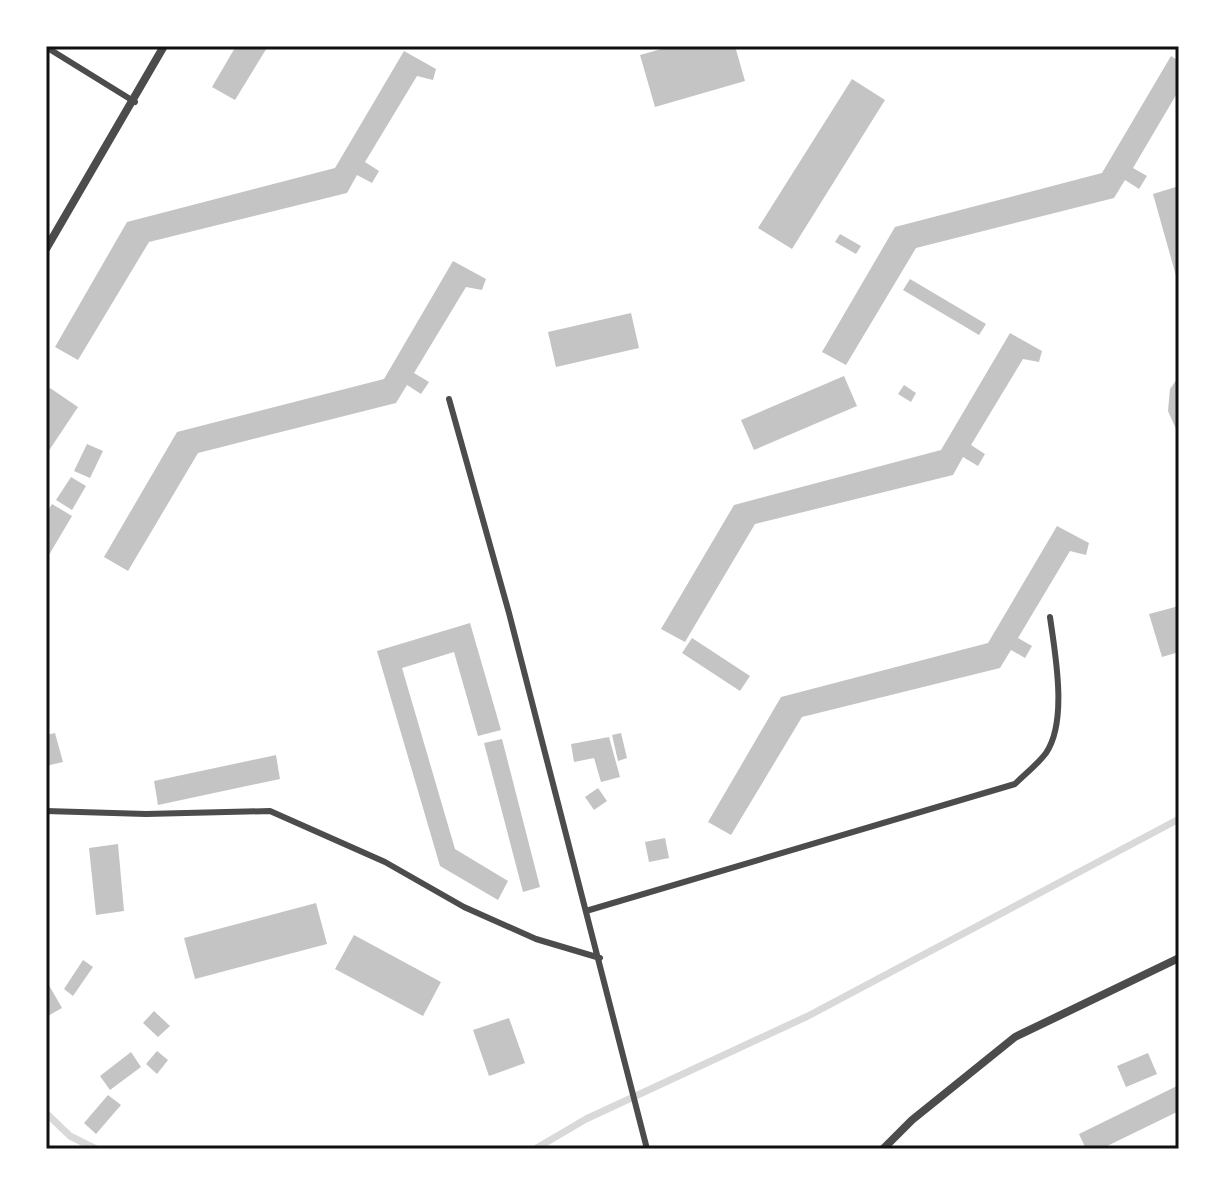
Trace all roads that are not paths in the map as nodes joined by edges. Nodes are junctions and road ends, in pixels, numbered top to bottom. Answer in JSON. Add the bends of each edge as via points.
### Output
{"nodes":[{"id":1,"x":164,"y":46,"type":"edge"},
{"id":2,"x":46,"y":47,"type":"edge"},
{"id":3,"x":135,"y":102,"type":"junction"},
{"id":4,"x":46,"y":249,"type":"edge"},
{"id":5,"x":449,"y":399,"type":"dead end"},
{"id":6,"x":1050,"y":617,"type":"dead end"},
{"id":7,"x":46,"y":811,"type":"edge"},
{"id":8,"x":586,"y":911,"type":"junction"},
{"id":9,"x":600,"y":958,"type":"junction"},
{"id":10,"x":1179,"y":958,"type":"edge"},
{"id":11,"x":647,"y":1149,"type":"edge"},
{"id":12,"x":883,"y":1149,"type":"edge"}],
"edges":[{"from":1,"to":3,"type":"street"},
{"from":2,"to":3,"type":"lane"},
{"from":3,"to":4,"type":"street"},
{"from":5,"to":8,"type":"lane"},
{"from":6,"to":8,"type":"lane","via":[[1056,722],[1047,752],[1015,784]]},
{"from":7,"to":9,"type":"lane","via":[[270,811],[385,862],[464,907],[536,939]]},
{"from":8,"to":9,"type":"lane"},
{"from":9,"to":11,"type":"lane"},
{"from":10,"to":12,"type":"street","via":[[1015,1037]]}]}
